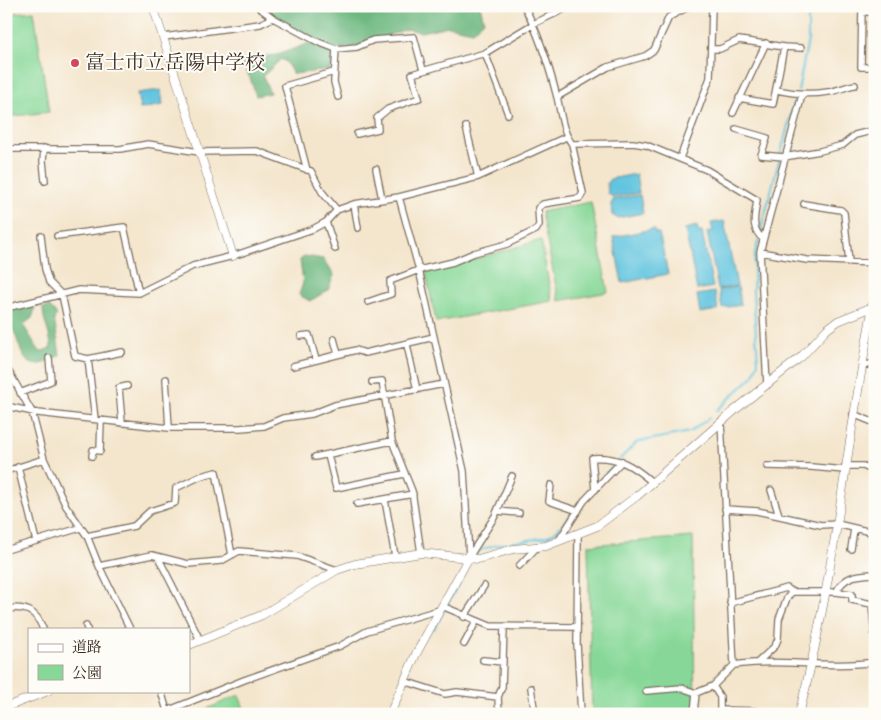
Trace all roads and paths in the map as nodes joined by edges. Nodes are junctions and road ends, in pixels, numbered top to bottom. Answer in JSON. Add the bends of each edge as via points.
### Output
{"nodes":[{"id":1,"x":153,"y":6,"type":"edge"},
{"id":2,"x":257,"y":6,"type":"edge"},
{"id":3,"x":524,"y":6,"type":"edge"},
{"id":4,"x":571,"y":6,"type":"edge"},
{"id":5,"x":690,"y":6,"type":"edge"},
{"id":6,"x":712,"y":6,"type":"edge"},
{"id":7,"x":862,"y":9,"type":"edge"},
{"id":8,"x":875,"y":12,"type":"edge"},
{"id":9,"x":273,"y":18,"type":"junction"},
{"id":10,"x":533,"y":24,"type":"junction"},
{"id":11,"x":164,"y":37,"type":"junction"},
{"id":12,"x":766,"y":43,"type":"junction"},
{"id":13,"x":784,"y":47,"type":"junction"},
{"id":14,"x":801,"y":48,"type":"dead end"},
{"id":15,"x":336,"y":49,"type":"junction"},
{"id":16,"x":711,"y":49,"type":"junction"},
{"id":17,"x":485,"y":53,"type":"junction"},
{"id":18,"x":872,"y":67,"type":"dead end"},
{"id":19,"x":423,"y":70,"type":"junction"},
{"id":20,"x":334,"y":72,"type":"junction"},
{"id":21,"x":855,"y":85,"type":"dead end"},
{"id":22,"x":777,"y":90,"type":"junction"},
{"id":23,"x":802,"y":95,"type":"junction"},
{"id":24,"x":338,"y":97,"type":"dead end"},
{"id":25,"x":557,"y":97,"type":"junction"},
{"id":26,"x":739,"y":98,"type":"junction"},
{"id":27,"x":732,"y":113,"type":"dead end"},
{"id":28,"x":508,"y":114,"type":"dead end"},
{"id":29,"x":466,"y":127,"type":"dead end"},
{"id":30,"x":736,"y":129,"type":"dead end"},
{"id":31,"x":875,"y":130,"type":"edge"},
{"id":32,"x":356,"y":134,"type":"dead end"},
{"id":33,"x":566,"y":137,"type":"junction"},
{"id":34,"x":572,"y":144,"type":"junction"},
{"id":35,"x":44,"y":148,"type":"junction"},
{"id":36,"x":6,"y":149,"type":"edge"},
{"id":37,"x":199,"y":152,"type":"junction"},
{"id":38,"x":784,"y":157,"type":"junction"},
{"id":39,"x":680,"y":158,"type":"junction"},
{"id":40,"x":376,"y":168,"type":"dead end"},
{"id":41,"x":307,"y":170,"type":"junction"},
{"id":42,"x":478,"y":177,"type":"junction"},
{"id":43,"x":46,"y":180,"type":"dead end"},
{"id":44,"x":399,"y":197,"type":"junction"},
{"id":45,"x":382,"y":199,"type":"junction"},
{"id":46,"x":354,"y":204,"type":"junction"},
{"id":47,"x":804,"y":204,"type":"dead end"},
{"id":48,"x":337,"y":210,"type":"junction"},
{"id":49,"x":326,"y":222,"type":"junction"},
{"id":50,"x":358,"y":228,"type":"dead end"},
{"id":51,"x":41,"y":236,"type":"dead end"},
{"id":52,"x":57,"y":236,"type":"dead end"},
{"id":53,"x":763,"y":239,"type":"junction"},
{"id":54,"x":335,"y":249,"type":"dead end"},
{"id":55,"x":760,"y":252,"type":"junction"},
{"id":56,"x":233,"y":256,"type":"junction"},
{"id":57,"x":850,"y":262,"type":"junction"},
{"id":58,"x":875,"y":263,"type":"edge"},
{"id":59,"x":418,"y":270,"type":"junction"},
{"id":60,"x":138,"y":292,"type":"junction"},
{"id":61,"x":62,"y":295,"type":"junction"},
{"id":62,"x":875,"y":296,"type":"edge"},
{"id":63,"x":368,"y":302,"type":"dead end"},
{"id":64,"x":874,"y":307,"type":"edge"},
{"id":65,"x":6,"y":308,"type":"edge"},
{"id":66,"x":872,"y":327,"type":"edge"},
{"id":67,"x":301,"y":336,"type":"dead end"},
{"id":68,"x":434,"y":337,"type":"junction"},
{"id":69,"x":334,"y":339,"type":"dead end"},
{"id":70,"x":407,"y":345,"type":"junction"},
{"id":71,"x":122,"y":352,"type":"dead end"},
{"id":72,"x":338,"y":354,"type":"junction"},
{"id":73,"x":49,"y":358,"type":"dead end"},
{"id":74,"x":88,"y":359,"type":"junction"},
{"id":75,"x":316,"y":360,"type":"junction"},
{"id":76,"x":875,"y":364,"type":"edge"},
{"id":77,"x":293,"y":366,"type":"dead end"},
{"id":78,"x":862,"y":366,"type":"junction"},
{"id":79,"x":6,"y":367,"type":"edge"},
{"id":80,"x":166,"y":380,"type":"dead end"},
{"id":81,"x":372,"y":382,"type":"dead end"},
{"id":82,"x":444,"y":384,"type":"junction"},
{"id":83,"x":767,"y":385,"type":"junction"},
{"id":84,"x":127,"y":386,"type":"dead end"},
{"id":85,"x":417,"y":390,"type":"junction"},
{"id":86,"x":20,"y":393,"type":"junction"},
{"id":87,"x":385,"y":396,"type":"junction"},
{"id":88,"x":6,"y":406,"type":"edge"},
{"id":89,"x":32,"y":412,"type":"junction"},
{"id":90,"x":853,"y":414,"type":"junction"},
{"id":91,"x":98,"y":420,"type":"junction"},
{"id":92,"x":720,"y":422,"type":"junction"},
{"id":93,"x":122,"y":423,"type":"junction"},
{"id":94,"x":875,"y":424,"type":"edge"},
{"id":95,"x":169,"y":428,"type":"junction"},
{"id":96,"x":392,"y":441,"type":"junction"},
{"id":97,"x":328,"y":455,"type":"junction"},
{"id":98,"x":92,"y":456,"type":"dead end"},
{"id":99,"x":315,"y":457,"type":"dead end"},
{"id":100,"x":44,"y":459,"type":"junction"},
{"id":101,"x":620,"y":461,"type":"junction"},
{"id":102,"x":767,"y":466,"type":"dead end"},
{"id":103,"x":18,"y":467,"type":"junction"},
{"id":104,"x":845,"y":468,"type":"junction"},
{"id":105,"x":6,"y":471,"type":"edge"},
{"id":106,"x":875,"y":471,"type":"edge"},
{"id":107,"x":404,"y":474,"type":"junction"},
{"id":108,"x":512,"y":476,"type":"dead end"},
{"id":109,"x":652,"y":482,"type":"junction"},
{"id":110,"x":551,"y":486,"type":"dead end"},
{"id":111,"x":595,"y":489,"type":"junction"},
{"id":112,"x":771,"y":490,"type":"dead end"},
{"id":113,"x":413,"y":494,"type":"junction"},
{"id":114,"x":385,"y":500,"type":"junction"},
{"id":115,"x":357,"y":504,"type":"dead end"},
{"id":116,"x":726,"y":509,"type":"junction"},
{"id":117,"x":497,"y":511,"type":"junction"},
{"id":118,"x":577,"y":511,"type":"junction"},
{"id":119,"x":519,"y":513,"type":"dead end"},
{"id":120,"x":779,"y":516,"type":"junction"},
{"id":121,"x":837,"y":524,"type":"junction"},
{"id":122,"x":80,"y":528,"type":"junction"},
{"id":123,"x":854,"y":528,"type":"junction"},
{"id":124,"x":875,"y":532,"type":"edge"},
{"id":125,"x":578,"y":534,"type":"junction"},
{"id":126,"x":87,"y":536,"type":"junction"},
{"id":127,"x":36,"y":541,"type":"junction"},
{"id":128,"x":558,"y":542,"type":"junction"},
{"id":129,"x":537,"y":547,"type":"junction"},
{"id":130,"x":851,"y":549,"type":"dead end"},
{"id":131,"x":6,"y":550,"type":"edge"},
{"id":132,"x":421,"y":553,"type":"junction"},
{"id":133,"x":232,"y":554,"type":"junction"},
{"id":134,"x":395,"y":556,"type":"junction"},
{"id":135,"x":158,"y":557,"type":"junction"},
{"id":136,"x":472,"y":558,"type":"junction"},
{"id":137,"x":99,"y":566,"type":"junction"},
{"id":138,"x":519,"y":566,"type":"dead end"},
{"id":139,"x":337,"y":570,"type":"junction"},
{"id":140,"x":875,"y":574,"type":"edge"},
{"id":141,"x":484,"y":586,"type":"dead end"},
{"id":142,"x":792,"y":592,"type":"junction"},
{"id":143,"x":824,"y":592,"type":"junction"},
{"id":144,"x":836,"y":592,"type":"junction"},
{"id":145,"x":730,"y":603,"type":"junction"},
{"id":146,"x":6,"y":609,"type":"edge"},
{"id":147,"x":443,"y":609,"type":"junction"},
{"id":148,"x":464,"y":617,"type":"junction"},
{"id":149,"x":476,"y":622,"type":"junction"},
{"id":150,"x":577,"y":627,"type":"junction"},
{"id":151,"x":43,"y":628,"type":"edge"},
{"id":152,"x":130,"y":628,"type":"edge"},
{"id":153,"x":504,"y":628,"type":"junction"},
{"id":154,"x":875,"y":639,"type":"edge"},
{"id":155,"x":200,"y":640,"type":"junction"},
{"id":156,"x":464,"y":644,"type":"dead end"},
{"id":157,"x":190,"y":645,"type":"edge"},
{"id":158,"x":483,"y":660,"type":"dead end"},
{"id":159,"x":503,"y":662,"type":"junction"},
{"id":160,"x":758,"y":662,"type":"junction"},
{"id":161,"x":875,"y":662,"type":"edge"},
{"id":162,"x":812,"y":664,"type":"junction"},
{"id":163,"x":734,"y":665,"type":"junction"},
{"id":164,"x":408,"y":682,"type":"junction"},
{"id":165,"x":713,"y":686,"type":"junction"},
{"id":166,"x":531,"y":688,"type":"dead end"},
{"id":167,"x":646,"y":691,"type":"dead end"},
{"id":168,"x":45,"y":692,"type":"edge"},
{"id":169,"x":161,"y":692,"type":"edge"},
{"id":170,"x":696,"y":693,"type":"junction"},
{"id":171,"x":498,"y":697,"type":"junction"},
{"id":172,"x":6,"y":707,"type":"edge"},
{"id":173,"x":755,"y":711,"type":"dead end"},
{"id":174,"x":168,"y":712,"type":"edge"},
{"id":175,"x":390,"y":714,"type":"edge"},
{"id":176,"x":499,"y":714,"type":"edge"},
{"id":177,"x":535,"y":714,"type":"edge"},
{"id":178,"x":581,"y":714,"type":"edge"},
{"id":179,"x":694,"y":714,"type":"edge"},
{"id":180,"x":799,"y":714,"type":"edge"}],
"edges":[{"from":1,"to":11,"type":"street"},
{"from":2,"to":9,"type":"street"},
{"from":3,"to":10,"type":"street"},
{"from":4,"to":10,"type":"street"},
{"from":5,"to":25,"type":"street","via":[[670,17],[654,50],[645,56],[608,67]]},
{"from":6,"to":16,"type":"street"},
{"from":7,"to":8,"type":"street"},
{"from":7,"to":18,"type":"street","via":[[862,67]]},
{"from":9,"to":11,"type":"street","via":[[260,24]]},
{"from":9,"to":15,"type":"street"},
{"from":10,"to":17,"type":"street"},
{"from":10,"to":25,"type":"street"},
{"from":11,"to":37,"type":"street"},
{"from":12,"to":13,"type":"street"},
{"from":12,"to":16,"type":"street","via":[[740,40],[720,49]]},
{"from":12,"to":26,"type":"street"},
{"from":13,"to":14,"type":"street"},
{"from":13,"to":22,"type":"street"},
{"from":15,"to":19,"type":"street","via":[[357,48],[373,40],[414,37]]},
{"from":15,"to":20,"type":"street"},
{"from":16,"to":39,"type":"street","via":[[710,78]]},
{"from":17,"to":19,"type":"street"},
{"from":17,"to":28,"type":"street"},
{"from":19,"to":32,"type":"street","via":[[412,74],[419,98],[388,109],[377,118],[378,129]]},
{"from":20,"to":24,"type":"street"},
{"from":20,"to":41,"type":"street","via":[[285,86]]},
{"from":21,"to":23,"type":"street"},
{"from":22,"to":23,"type":"street"},
{"from":22,"to":26,"type":"street","via":[[773,104]]},
{"from":23,"to":38,"type":"street"},
{"from":25,"to":33,"type":"street"},
{"from":26,"to":27,"type":"street"},
{"from":29,"to":42,"type":"street"},
{"from":30,"to":38,"type":"street","via":[[767,138],[762,155]]},
{"from":31,"to":38,"type":"street","via":[[855,135],[843,145]]},
{"from":33,"to":34,"type":"street"},
{"from":33,"to":42,"type":"street"},
{"from":34,"to":39,"type":"street","via":[[633,143]]},
{"from":34,"to":59,"type":"street","via":[[583,193],[580,198],[543,204],[538,208],[539,225],[536,230],[507,244]]},
{"from":35,"to":36,"type":"street"},
{"from":35,"to":37,"type":"street","via":[[120,149],[148,144]]},
{"from":35,"to":43,"type":"street"},
{"from":37,"to":41,"type":"street","via":[[257,150]]},
{"from":37,"to":56,"type":"street"},
{"from":38,"to":53,"type":"street"},
{"from":39,"to":53,"type":"street","via":[[708,170],[757,200],[753,225]]},
{"from":40,"to":45,"type":"street"},
{"from":41,"to":48,"type":"street"},
{"from":42,"to":44,"type":"street"},
{"from":44,"to":45,"type":"street"},
{"from":44,"to":59,"type":"street"},
{"from":45,"to":46,"type":"street"},
{"from":46,"to":48,"type":"street"},
{"from":46,"to":50,"type":"street"},
{"from":47,"to":57,"type":"street","via":[[844,213]]},
{"from":48,"to":49,"type":"street"},
{"from":49,"to":54,"type":"street"},
{"from":49,"to":56,"type":"street"},
{"from":51,"to":61,"type":"street","via":[[49,282]]},
{"from":52,"to":60,"type":"street","via":[[124,227]]},
{"from":53,"to":55,"type":"street"},
{"from":55,"to":57,"type":"street","via":[[807,260]]},
{"from":55,"to":83,"type":"street"},
{"from":56,"to":60,"type":"street","via":[[194,266]]},
{"from":57,"to":58,"type":"street"},
{"from":59,"to":63,"type":"street","via":[[390,281],[391,294]]},
{"from":59,"to":68,"type":"street"},
{"from":60,"to":61,"type":"street","via":[[80,290]]},
{"from":61,"to":65,"type":"street"},
{"from":61,"to":74,"type":"street","via":[[75,356]]},
{"from":62,"to":64,"type":"street"},
{"from":64,"to":66,"type":"street"},
{"from":64,"to":83,"type":"street","via":[[838,321],[801,358]]},
{"from":66,"to":78,"type":"street"},
{"from":67,"to":75,"type":"street","via":[[309,335]]},
{"from":68,"to":70,"type":"street"},
{"from":68,"to":82,"type":"street"},
{"from":69,"to":72,"type":"street"},
{"from":70,"to":72,"type":"street","via":[[365,353],[356,350]]},
{"from":70,"to":85,"type":"street"},
{"from":71,"to":74,"type":"street"},
{"from":72,"to":75,"type":"street"},
{"from":73,"to":86,"type":"street","via":[[51,381]]},
{"from":74,"to":91,"type":"street"},
{"from":75,"to":77,"type":"street"},
{"from":76,"to":78,"type":"street"},
{"from":78,"to":90,"type":"street"},
{"from":79,"to":86,"type":"street"},
{"from":80,"to":95,"type":"street"},
{"from":81,"to":87,"type":"street","via":[[382,381]]},
{"from":82,"to":85,"type":"street"},
{"from":82,"to":136,"type":"street","via":[[464,471]]},
{"from":83,"to":92,"type":"street"},
{"from":84,"to":93,"type":"street","via":[[119,388]]},
{"from":85,"to":87,"type":"street"},
{"from":86,"to":89,"type":"street"},
{"from":87,"to":95,"type":"street","via":[[335,405],[264,426]]},
{"from":87,"to":96,"type":"street"},
{"from":88,"to":89,"type":"street"},
{"from":89,"to":91,"type":"street"},
{"from":89,"to":100,"type":"street"},
{"from":90,"to":94,"type":"street"},
{"from":90,"to":104,"type":"street"},
{"from":91,"to":93,"type":"street"},
{"from":91,"to":98,"type":"street","via":[[100,451],[93,450]]},
{"from":92,"to":109,"type":"street"},
{"from":92,"to":116,"type":"street"},
{"from":93,"to":95,"type":"street"},
{"from":96,"to":97,"type":"street"},
{"from":96,"to":107,"type":"street"},
{"from":97,"to":99,"type":"street"},
{"from":97,"to":107,"type":"street","via":[[336,488]]},
{"from":100,"to":103,"type":"street"},
{"from":100,"to":122,"type":"street"},
{"from":101,"to":109,"type":"street","via":[[633,465]]},
{"from":101,"to":111,"type":"street"},
{"from":101,"to":111,"type":"street","via":[[592,458]]},
{"from":102,"to":104,"type":"street"},
{"from":103,"to":105,"type":"street"},
{"from":103,"to":127,"type":"street"},
{"from":104,"to":106,"type":"street","via":[[863,466]]},
{"from":104,"to":121,"type":"street"},
{"from":107,"to":113,"type":"street"},
{"from":108,"to":117,"type":"street"},
{"from":109,"to":125,"type":"street","via":[[613,516]]},
{"from":110,"to":118,"type":"street","via":[[549,501]]},
{"from":111,"to":118,"type":"street"},
{"from":112,"to":120,"type":"street"},
{"from":113,"to":114,"type":"street"},
{"from":113,"to":132,"type":"street"},
{"from":114,"to":115,"type":"street"},
{"from":114,"to":134,"type":"street"},
{"from":116,"to":120,"type":"street"},
{"from":116,"to":145,"type":"street"},
{"from":117,"to":119,"type":"street"},
{"from":117,"to":136,"type":"street"},
{"from":118,"to":128,"type":"street"},
{"from":120,"to":121,"type":"street","via":[[822,525]]},
{"from":121,"to":123,"type":"street"},
{"from":121,"to":143,"type":"street"},
{"from":122,"to":126,"type":"street"},
{"from":122,"to":127,"type":"street"},
{"from":123,"to":124,"type":"street"},
{"from":123,"to":130,"type":"street"},
{"from":125,"to":128,"type":"street"},
{"from":125,"to":150,"type":"street"},
{"from":126,"to":133,"type":"street","via":[[134,526],[150,511],[175,503],[176,488],[216,472]]},
{"from":126,"to":137,"type":"street"},
{"from":127,"to":131,"type":"street"},
{"from":128,"to":129,"type":"street"},
{"from":129,"to":136,"type":"street"},
{"from":129,"to":138,"type":"street"},
{"from":132,"to":134,"type":"street"},
{"from":132,"to":136,"type":"street"},
{"from":133,"to":135,"type":"street","via":[[220,561],[188,564]]},
{"from":133,"to":139,"type":"street","via":[[239,551],[297,556]]},
{"from":134,"to":139,"type":"street"},
{"from":135,"to":137,"type":"street","via":[[152,555]]},
{"from":135,"to":155,"type":"street"},
{"from":136,"to":147,"type":"street"},
{"from":137,"to":152,"type":"street"},
{"from":139,"to":155,"type":"street","via":[[262,616]]},
{"from":140,"to":144,"type":"street","via":[[846,579]]},
{"from":141,"to":148,"type":"street"},
{"from":142,"to":143,"type":"street"},
{"from":142,"to":145,"type":"street","via":[[787,588]]},
{"from":142,"to":160,"type":"street","via":[[779,619],[775,646]]},
{"from":143,"to":144,"type":"street"},
{"from":143,"to":162,"type":"street"},
{"from":144,"to":154,"type":"street","via":[[852,594],[852,600],[872,604]]},
{"from":145,"to":163,"type":"street"},
{"from":146,"to":151,"type":"street","via":[[19,607],[32,611]]},
{"from":147,"to":148,"type":"street"},
{"from":147,"to":164,"type":"street"},
{"from":147,"to":174,"type":"street","via":[[367,631],[340,646],[244,680]]},
{"from":148,"to":149,"type":"street"},
{"from":149,"to":153,"type":"street"},
{"from":149,"to":156,"type":"street"},
{"from":150,"to":153,"type":"street"},
{"from":150,"to":178,"type":"street"},
{"from":153,"to":159,"type":"street"},
{"from":155,"to":157,"type":"street"},
{"from":158,"to":159,"type":"street"},
{"from":159,"to":171,"type":"street","via":[[502,687]]},
{"from":160,"to":162,"type":"street"},
{"from":160,"to":163,"type":"street"},
{"from":161,"to":162,"type":"street","via":[[830,666]]},
{"from":162,"to":180,"type":"street"},
{"from":163,"to":165,"type":"street"},
{"from":164,"to":171,"type":"street","via":[[445,694],[457,692]]},
{"from":164,"to":175,"type":"street"},
{"from":165,"to":170,"type":"street"},
{"from":165,"to":173,"type":"street","via":[[720,697],[720,710]]},
{"from":166,"to":177,"type":"street"},
{"from":167,"to":170,"type":"street","via":[[682,688]]},
{"from":168,"to":172,"type":"street"},
{"from":169,"to":174,"type":"street"},
{"from":170,"to":179,"type":"street"},
{"from":171,"to":176,"type":"street"}]}
